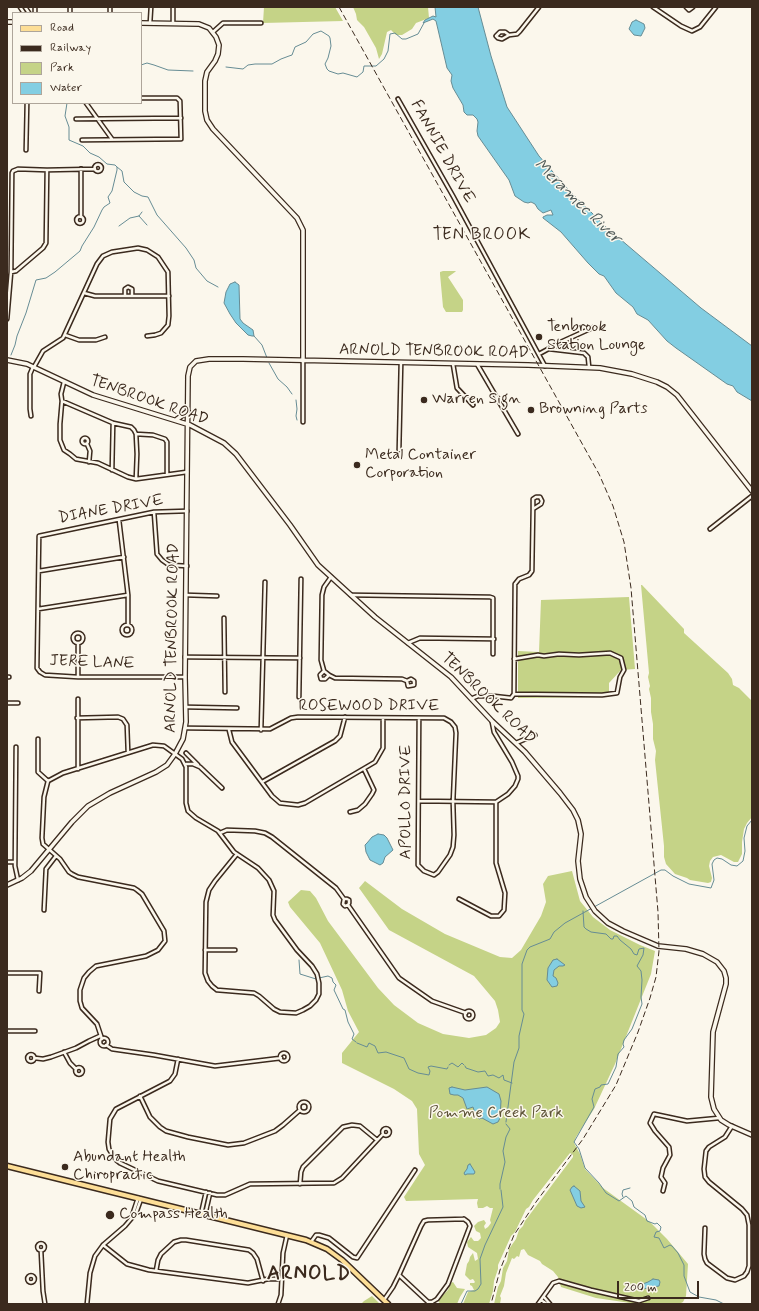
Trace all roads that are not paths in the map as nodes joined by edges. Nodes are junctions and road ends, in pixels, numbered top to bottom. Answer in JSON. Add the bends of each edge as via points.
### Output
{"nodes":[{"id":1,"x":151,"y":7,"type":"edge"},
{"id":2,"x":173,"y":7,"type":"edge"},
{"id":3,"x":539,"y":7,"type":"edge"},
{"id":4,"x":653,"y":7,"type":"edge"},
{"id":5,"x":686,"y":7,"type":"edge"},
{"id":6,"x":693,"y":7,"type":"edge"},
{"id":7,"x":716,"y":7,"type":"edge"},
{"id":8,"x":142,"y":23,"type":"edge"},
{"id":9,"x":150,"y":23,"type":"junction"},
{"id":10,"x":173,"y":23,"type":"junction"},
{"id":11,"x":262,"y":23,"type":"dead end"},
{"id":12,"x":213,"y":32,"type":"junction"},
{"id":13,"x":509,"y":35,"type":"dead end"},
{"id":14,"x":142,"y":98,"type":"edge"},
{"id":15,"x":398,"y":99,"type":"dead end"},
{"id":16,"x":27,"y":104,"type":"edge"},
{"id":17,"x":87,"y":104,"type":"edge"},
{"id":18,"x":97,"y":118,"type":"junction"},
{"id":19,"x":181,"y":118,"type":"junction"},
{"id":20,"x":76,"y":119,"type":"dead end"},
{"id":21,"x":112,"y":139,"type":"junction"},
{"id":22,"x":82,"y":140,"type":"dead end"},
{"id":23,"x":26,"y":150,"type":"dead end"},
{"id":24,"x":81,"y":169,"type":"junction"},
{"id":25,"x":95,"y":169,"type":"dead end"},
{"id":26,"x":47,"y":170,"type":"junction"},
{"id":27,"x":81,"y":217,"type":"dead end"},
{"id":28,"x":11,"y":272,"type":"junction"},
{"id":29,"x":84,"y":293,"type":"junction"},
{"id":30,"x":125,"y":296,"type":"junction"},
{"id":31,"x":132,"y":296,"type":"junction"},
{"id":32,"x":169,"y":296,"type":"junction"},
{"id":33,"x":7,"y":319,"type":"edge"},
{"id":34,"x":594,"y":327,"type":"dead end"},
{"id":35,"x":65,"y":335,"type":"junction"},
{"id":36,"x":147,"y":336,"type":"dead end"},
{"id":37,"x":105,"y":337,"type":"dead end"},
{"id":38,"x":550,"y":349,"type":"junction"},
{"id":39,"x":539,"y":354,"type":"junction"},
{"id":40,"x":7,"y":360,"type":"edge"},
{"id":41,"x":303,"y":361,"type":"junction"},
{"id":42,"x":401,"y":363,"type":"junction"},
{"id":43,"x":453,"y":364,"type":"junction"},
{"id":44,"x":477,"y":364,"type":"junction"},
{"id":45,"x":545,"y":366,"type":"junction"},
{"id":46,"x":34,"y":367,"type":"junction"},
{"id":47,"x":589,"y":367,"type":"junction"},
{"id":48,"x":64,"y":382,"type":"junction"},
{"id":49,"x":62,"y":401,"type":"junction"},
{"id":50,"x":473,"y":406,"type":"dead end"},
{"id":51,"x":188,"y":411,"type":"junction"},
{"id":52,"x":31,"y":416,"type":"dead end"},
{"id":53,"x":175,"y":420,"type":"junction"},
{"id":54,"x":303,"y":422,"type":"dead end"},
{"id":55,"x":113,"y":423,"type":"junction"},
{"id":56,"x":188,"y":424,"type":"junction"},
{"id":57,"x":196,"y":427,"type":"junction"},
{"id":58,"x":188,"y":432,"type":"junction"},
{"id":59,"x":136,"y":434,"type":"junction"},
{"id":60,"x":518,"y":434,"type":"dead end"},
{"id":61,"x":87,"y":444,"type":"dead end"},
{"id":62,"x":399,"y":450,"type":"dead end"},
{"id":63,"x":89,"y":462,"type":"junction"},
{"id":64,"x":112,"y":470,"type":"junction"},
{"id":65,"x":188,"y":472,"type":"junction"},
{"id":66,"x":167,"y":474,"type":"junction"},
{"id":67,"x":136,"y":479,"type":"junction"},
{"id":68,"x":752,"y":491,"type":"edge"},
{"id":69,"x":752,"y":496,"type":"edge"},
{"id":70,"x":533,"y":508,"type":"junction"},
{"id":71,"x":187,"y":511,"type":"junction"},
{"id":72,"x":154,"y":512,"type":"junction"},
{"id":73,"x":119,"y":520,"type":"junction"},
{"id":74,"x":710,"y":530,"type":"dead end"},
{"id":75,"x":39,"y":536,"type":"joint"},
{"id":76,"x":124,"y":557,"type":"junction"},
{"id":77,"x":187,"y":566,"type":"junction"},
{"id":78,"x":40,"y":571,"type":"junction"},
{"id":79,"x":331,"y":577,"type":"junction"},
{"id":80,"x":301,"y":579,"type":"dead end"},
{"id":81,"x":265,"y":582,"type":"dead end"},
{"id":82,"x":128,"y":595,"type":"junction"},
{"id":83,"x":186,"y":595,"type":"junction"},
{"id":84,"x":351,"y":595,"type":"junction"},
{"id":85,"x":217,"y":596,"type":"dead end"},
{"id":86,"x":38,"y":608,"type":"junction"},
{"id":87,"x":224,"y":618,"type":"dead end"},
{"id":88,"x":128,"y":625,"type":"junction"},
{"id":89,"x":494,"y":639,"type":"junction"},
{"id":90,"x":408,"y":643,"type":"junction"},
{"id":91,"x":78,"y":644,"type":"junction"},
{"id":92,"x":493,"y":654,"type":"dead end"},
{"id":93,"x":185,"y":657,"type":"junction"},
{"id":94,"x":224,"y":658,"type":"junction"},
{"id":95,"x":263,"y":658,"type":"junction"},
{"id":96,"x":300,"y":658,"type":"junction"},
{"id":97,"x":514,"y":659,"type":"junction"},
{"id":98,"x":324,"y":671,"type":"junction"},
{"id":99,"x":329,"y":675,"type":"junction"},
{"id":100,"x":78,"y":677,"type":"junction"},
{"id":101,"x":185,"y":677,"type":"junction"},
{"id":102,"x":407,"y":681,"type":"dead end"},
{"id":103,"x":225,"y":692,"type":"dead end"},
{"id":104,"x":514,"y":694,"type":"junction"},
{"id":105,"x":300,"y":697,"type":"dead end"},
{"id":106,"x":473,"y":698,"type":"junction"},
{"id":107,"x":78,"y":699,"type":"dead end"},
{"id":108,"x":7,"y":703,"type":"edge"},
{"id":109,"x":18,"y":703,"type":"dead end"},
{"id":110,"x":186,"y":707,"type":"junction"},
{"id":111,"x":237,"y":708,"type":"dead end"},
{"id":112,"x":345,"y":717,"type":"junction"},
{"id":113,"x":78,"y":718,"type":"junction"},
{"id":114,"x":383,"y":718,"type":"junction"},
{"id":115,"x":419,"y":718,"type":"junction"},
{"id":116,"x":492,"y":721,"type":"junction"},
{"id":117,"x":186,"y":728,"type":"junction"},
{"id":118,"x":230,"y":730,"type":"junction"},
{"id":119,"x":261,"y":730,"type":"junction"},
{"id":120,"x":535,"y":736,"type":"dead end"},
{"id":121,"x":38,"y":739,"type":"dead end"},
{"id":122,"x":516,"y":743,"type":"junction"},
{"id":123,"x":16,"y":747,"type":"dead end"},
{"id":124,"x":128,"y":752,"type":"junction"},
{"id":125,"x":186,"y":753,"type":"dead end"},
{"id":126,"x":176,"y":754,"type":"junction"},
{"id":127,"x":186,"y":764,"type":"junction"},
{"id":128,"x":200,"y":767,"type":"junction"},
{"id":129,"x":78,"y":769,"type":"junction"},
{"id":130,"x":364,"y":769,"type":"junction"},
{"id":131,"x":48,"y":781,"type":"junction"},
{"id":132,"x":262,"y":782,"type":"junction"},
{"id":133,"x":222,"y":788,"type":"dead end"},
{"id":134,"x":419,"y":801,"type":"junction"},
{"id":135,"x":453,"y":802,"type":"junction"},
{"id":136,"x":496,"y":802,"type":"junction"},
{"id":137,"x":350,"y":812,"type":"dead end"},
{"id":138,"x":220,"y":833,"type":"junction"},
{"id":139,"x":49,"y":850,"type":"junction"},
{"id":140,"x":237,"y":854,"type":"junction"},
{"id":141,"x":56,"y":856,"type":"junction"},
{"id":142,"x":7,"y":862,"type":"edge"},
{"id":143,"x":15,"y":862,"type":"junction"},
{"id":144,"x":18,"y":880,"type":"junction"},
{"id":145,"x":7,"y":885,"type":"edge"},
{"id":146,"x":344,"y":899,"type":"junction"},
{"id":147,"x":459,"y":899,"type":"dead end"},
{"id":148,"x":348,"y":905,"type":"junction"},
{"id":149,"x":44,"y":910,"type":"dead end"},
{"id":150,"x":206,"y":950,"type":"junction"},
{"id":151,"x":235,"y":950,"type":"dead end"},
{"id":152,"x":7,"y":972,"type":"edge"},
{"id":153,"x":39,"y":991,"type":"dead end"},
{"id":154,"x":466,"y":1013,"type":"dead end"},
{"id":155,"x":7,"y":1031,"type":"edge"},
{"id":156,"x":35,"y":1031,"type":"dead end"},
{"id":157,"x":101,"y":1038,"type":"junction"},
{"id":158,"x":106,"y":1045,"type":"junction"},
{"id":159,"x":64,"y":1052,"type":"junction"},
{"id":160,"x":35,"y":1058,"type":"dead end"},
{"id":161,"x":281,"y":1058,"type":"dead end"},
{"id":162,"x":178,"y":1059,"type":"junction"},
{"id":163,"x":76,"y":1069,"type":"dead end"},
{"id":164,"x":140,"y":1096,"type":"junction"},
{"id":165,"x":300,"y":1110,"type":"junction"},
{"id":166,"x":719,"y":1118,"type":"junction"},
{"id":167,"x":732,"y":1126,"type":"junction"},
{"id":168,"x":383,"y":1134,"type":"dead end"},
{"id":169,"x":752,"y":1135,"type":"edge"},
{"id":170,"x":377,"y":1140,"type":"junction"},
{"id":171,"x":7,"y":1166,"type":"edge"},
{"id":172,"x":415,"y":1170,"type":"dead end"},
{"id":173,"x":300,"y":1184,"type":"junction"},
{"id":174,"x":663,"y":1191,"type":"dead end"},
{"id":175,"x":206,"y":1192,"type":"junction"},
{"id":176,"x":210,"y":1193,"type":"junction"},
{"id":177,"x":139,"y":1198,"type":"junction"},
{"id":178,"x":203,"y":1214,"type":"junction"},
{"id":179,"x":705,"y":1228,"type":"dead end"},
{"id":180,"x":287,"y":1235,"type":"junction"},
{"id":181,"x":311,"y":1242,"type":"junction"},
{"id":182,"x":102,"y":1245,"type":"junction"},
{"id":183,"x":41,"y":1251,"type":"dead end"},
{"id":184,"x":156,"y":1271,"type":"junction"},
{"id":185,"x":399,"y":1275,"type":"junction"},
{"id":186,"x":42,"y":1278,"type":"junction"},
{"id":187,"x":35,"y":1279,"type":"dead end"},
{"id":188,"x":282,"y":1280,"type":"junction"},
{"id":189,"x":263,"y":1281,"type":"junction"},
{"id":190,"x":544,"y":1297,"type":"junction"},
{"id":191,"x":648,"y":1298,"type":"dead end"},
{"id":192,"x":384,"y":1300,"type":"junction"},
{"id":193,"x":542,"y":1300,"type":"junction"},
{"id":194,"x":548,"y":1303,"type":"edge"},
{"id":195,"x":45,"y":1304,"type":"edge"},
{"id":196,"x":87,"y":1304,"type":"edge"},
{"id":197,"x":278,"y":1304,"type":"edge"},
{"id":198,"x":388,"y":1304,"type":"edge"},
{"id":199,"x":538,"y":1304,"type":"edge"}],
"edges":[{"from":1,"to":9,"type":"street"},
{"from":2,"to":10,"type":"street"},
{"from":3,"to":13,"type":"street","via":[[517,34]]},
{"from":4,"to":7,"type":"street","via":[[681,26],[692,30],[700,27]]},
{"from":5,"to":6,"type":"street","via":[[689,10]]},
{"from":8,"to":9,"type":"street"},
{"from":9,"to":10,"type":"street"},
{"from":10,"to":12,"type":"street","via":[[199,24]]},
{"from":11,"to":12,"type":"street","via":[[224,23]]},
{"from":12,"to":41,"type":"street","via":[[218,40],[219,49],[217,58],[206,76],[205,109],[211,130],[297,218],[302,227]]},
{"from":14,"to":19,"type":"street","via":[[177,98],[180,101]]},
{"from":15,"to":39,"type":"street","name":"FANNIE DRIVE"},
{"from":16,"to":23,"type":"street"},
{"from":17,"to":18,"type":"street"},
{"from":18,"to":19,"type":"street"},
{"from":18,"to":20,"type":"street"},
{"from":18,"to":21,"type":"street"},
{"from":19,"to":21,"type":"street","via":[[181,139]]},
{"from":21,"to":22,"type":"street"},
{"from":24,"to":25,"type":"street"},
{"from":24,"to":26,"type":"street"},
{"from":24,"to":27,"type":"street"},
{"from":26,"to":28,"type":"street","via":[[46,244],[16,271]]},
{"from":26,"to":28,"type":"street","via":[[18,169],[12,173]]},
{"from":28,"to":33,"type":"street"},
{"from":29,"to":30,"type":"street","via":[[95,296]]},
{"from":29,"to":32,"type":"street","via":[[103,256],[114,251],[141,248],[155,255],[167,270]]},
{"from":29,"to":35,"type":"street"},
{"from":30,"to":31,"type":"street"},
{"from":30,"to":31,"type":"street","via":[[125,289],[128,287],[132,289]]},
{"from":31,"to":32,"type":"street"},
{"from":32,"to":36,"type":"street","via":[[169,319],[166,328],[158,334]]},
{"from":34,"to":38,"type":"street"},
{"from":35,"to":37,"type":"street","via":[[79,340]]},
{"from":35,"to":46,"type":"street","via":[[43,351]]},
{"from":38,"to":39,"type":"street"},
{"from":38,"to":47,"type":"street","via":[[584,353],[588,357]]},
{"from":39,"to":45,"type":"street","name":"FANNIE DRIVE"},
{"from":40,"to":46,"type":"street","name":"TENBROOK ROAD","via":[[24,362]]},
{"from":41,"to":42,"type":"street","name":"ARNOLD TENBROOK ROAD"},
{"from":41,"to":51,"type":"street","name":"ARNOLD TENBROOK ROAD","via":[[196,361],[189,373]]},
{"from":41,"to":54,"type":"street"},
{"from":42,"to":43,"type":"street","name":"ARNOLD TENBROOK ROAD"},
{"from":42,"to":62,"type":"street"},
{"from":43,"to":44,"type":"street","name":"ARNOLD TENBROOK ROAD"},
{"from":43,"to":50,"type":"street","via":[[457,388]]},
{"from":44,"to":45,"type":"street","name":"ARNOLD TENBROOK ROAD"},
{"from":44,"to":60,"type":"street"},
{"from":45,"to":47,"type":"street","name":"ARNOLD TENBROOK ROAD"},
{"from":46,"to":48,"type":"street","name":"TENBROOK ROAD"},
{"from":46,"to":52,"type":"street","via":[[30,374]]},
{"from":47,"to":68,"type":"street","name":"ARNOLD TENBROOK ROAD","via":[[632,374],[668,388],[682,401]]},
{"from":48,"to":49,"type":"street","via":[[60,394]]},
{"from":48,"to":53,"type":"street","name":"TENBROOK ROAD","via":[[93,395]]},
{"from":49,"to":55,"type":"street"},
{"from":49,"to":63,"type":"street","via":[[60,440],[64,450],[76,459]]},
{"from":51,"to":53,"type":"street"},
{"from":51,"to":56,"type":"street","name":"ARNOLD TENBROOK ROAD"},
{"from":53,"to":56,"type":"street","name":"TENBROOK ROAD"},
{"from":55,"to":59,"type":"street","via":[[131,427]]},
{"from":55,"to":64,"type":"street"},
{"from":56,"to":57,"type":"street","name":"TENBROOK ROAD"},
{"from":56,"to":58,"type":"street","name":"ARNOLD TENBROOK ROAD"},
{"from":57,"to":58,"type":"street"},
{"from":57,"to":79,"type":"street","name":"TENBROOK ROAD","via":[[232,450],[314,561]]},
{"from":58,"to":65,"type":"street","name":"ARNOLD TENBROOK ROAD"},
{"from":59,"to":66,"type":"street","via":[[153,434],[165,439]]},
{"from":59,"to":67,"type":"street"},
{"from":61,"to":63,"type":"street","via":[[90,451]]},
{"from":63,"to":64,"type":"street","via":[[98,463]]},
{"from":64,"to":67,"type":"street"},
{"from":65,"to":66,"type":"street"},
{"from":65,"to":71,"type":"street","name":"ARNOLD TENBROOK ROAD"},
{"from":66,"to":67,"type":"street"},
{"from":69,"to":74,"type":"street"},
{"from":70,"to":70,"type":"street","via":[[533,499],[540,497],[541,504]]},
{"from":70,"to":97,"type":"street","via":[[532,571],[515,584]]},
{"from":71,"to":72,"type":"street","name":"DIANE DRIVE"},
{"from":71,"to":77,"type":"street","name":"ARNOLD TENBROOK ROAD"},
{"from":72,"to":73,"type":"street","name":"DIANE DRIVE"},
{"from":72,"to":77,"type":"street","via":[[157,554],[169,565]]},
{"from":73,"to":75,"type":"street","name":"DIANE DRIVE"},
{"from":73,"to":76,"type":"street"},
{"from":75,"to":78,"type":"street","name":"JERE LANE"},
{"from":76,"to":78,"type":"street"},
{"from":76,"to":82,"type":"street"},
{"from":77,"to":83,"type":"street","name":"ARNOLD TENBROOK ROAD"},
{"from":78,"to":86,"type":"street","name":"JERE LANE"},
{"from":79,"to":84,"type":"street","name":"TENBROOK ROAD"},
{"from":79,"to":98,"type":"street","via":[[322,592],[321,660]]},
{"from":80,"to":96,"type":"street"},
{"from":81,"to":95,"type":"street"},
{"from":82,"to":86,"type":"street"},
{"from":82,"to":88,"type":"street"},
{"from":83,"to":85,"type":"street"},
{"from":83,"to":93,"type":"street","name":"ARNOLD TENBROOK ROAD"},
{"from":84,"to":89,"type":"street","via":[[490,597],[493,598]]},
{"from":84,"to":90,"type":"street","name":"TENBROOK ROAD"},
{"from":86,"to":100,"type":"street","name":"JERE LANE","via":[[37,668],[46,675]]},
{"from":87,"to":94,"type":"street"},
{"from":88,"to":88,"type":"street","via":[[122,630],[128,635],[132,632],[131,626]]},
{"from":89,"to":90,"type":"street","via":[[420,638]]},
{"from":89,"to":92,"type":"street"},
{"from":90,"to":106,"type":"street","name":"TENBROOK ROAD","via":[[451,676]]},
{"from":91,"to":91,"type":"street","via":[[84,638],[79,633],[73,638]]},
{"from":91,"to":100,"type":"street"},
{"from":93,"to":94,"type":"street"},
{"from":93,"to":101,"type":"street","name":"ARNOLD TENBROOK ROAD"},
{"from":94,"to":95,"type":"street"},
{"from":94,"to":103,"type":"street"},
{"from":95,"to":96,"type":"street"},
{"from":95,"to":119,"type":"street"},
{"from":96,"to":105,"type":"street"},
{"from":97,"to":104,"type":"street"},
{"from":97,"to":104,"type":"street","via":[[538,655],[610,653],[621,658],[624,670],[617,693]]},
{"from":98,"to":99,"type":"street"},
{"from":98,"to":99,"type":"street","via":[[320,675],[321,678],[325,679]]},
{"from":99,"to":102,"type":"street","via":[[338,678]]},
{"from":100,"to":101,"type":"street","name":"JERE LANE"},
{"from":101,"to":110,"type":"street","name":"ARNOLD TENBROOK ROAD"},
{"from":104,"to":106,"type":"street","via":[[511,698]]},
{"from":106,"to":116,"type":"street","name":"TENBROOK ROAD"},
{"from":107,"to":113,"type":"street"},
{"from":108,"to":109,"type":"street"},
{"from":110,"to":111,"type":"street"},
{"from":110,"to":117,"type":"street","name":"ARNOLD TENBROOK ROAD"},
{"from":112,"to":114,"type":"street","name":"ROSEWOOD DRIVE"},
{"from":112,"to":119,"type":"street","name":"ROSEWOOD DRIVE","via":[[291,718],[270,729]]},
{"from":112,"to":132,"type":"street","via":[[340,736],[335,741]]},
{"from":113,"to":124,"type":"street","via":[[123,719],[127,726]]},
{"from":113,"to":129,"type":"street"},
{"from":114,"to":115,"type":"street","name":"ROSEWOOD DRIVE"},
{"from":114,"to":130,"type":"street","via":[[383,748],[375,762]]},
{"from":115,"to":134,"type":"street","name":"APOLLO DRIVE"},
{"from":115,"to":135,"type":"street","name":"ROSEWOOD DRIVE","via":[[444,718],[455,727]]},
{"from":116,"to":122,"type":"street","name":"TENBROOK ROAD"},
{"from":116,"to":136,"type":"street","via":[[494,732],[512,762],[518,778],[508,794]]},
{"from":117,"to":118,"type":"street","name":"ROSEWOOD DRIVE"},
{"from":117,"to":126,"type":"street","name":"ARNOLD TENBROOK ROAD"},
{"from":118,"to":119,"type":"street","name":"ROSEWOOD DRIVE"},
{"from":118,"to":132,"type":"street","via":[[232,742]]},
{"from":120,"to":122,"type":"street"},
{"from":121,"to":131,"type":"street","via":[[38,772]]},
{"from":122,"to":166,"type":"street","name":"TENBROOK ROAD","via":[[550,780],[577,817],[580,831],[580,882],[591,906],[616,928],[658,946],[686,949],[705,955],[724,970],[726,981],[713,1032],[710,1087],[713,1105]]},
{"from":123,"to":143,"type":"street"},
{"from":124,"to":126,"type":"street","via":[[156,745],[164,746]]},
{"from":124,"to":129,"type":"street"},
{"from":125,"to":128,"type":"street"},
{"from":126,"to":127,"type":"street"},
{"from":126,"to":139,"type":"street","name":"ARNOLD TENBROOK ROAD","via":[[156,772],[88,806]]},
{"from":127,"to":128,"type":"street"},
{"from":127,"to":138,"type":"street","via":[[187,807],[192,815]]},
{"from":128,"to":133,"type":"street"},
{"from":129,"to":131,"type":"street","via":[[55,776]]},
{"from":130,"to":132,"type":"street","via":[[298,806],[277,801]]},
{"from":130,"to":137,"type":"street","via":[[374,790],[365,804]]},
{"from":131,"to":139,"type":"street","via":[[44,797],[42,838],[43,844]]},
{"from":134,"to":135,"type":"street"},
{"from":134,"to":135,"type":"street","name":"APOLLO DRIVE","via":[[418,865],[429,874],[436,874],[453,847]]},
{"from":135,"to":136,"type":"street"},
{"from":136,"to":147,"type":"street","via":[[496,863],[505,894],[504,910],[499,916],[491,916]]},
{"from":138,"to":140,"type":"street"},
{"from":138,"to":146,"type":"street","via":[[237,830],[258,831],[268,835],[334,886]]},
{"from":139,"to":141,"type":"street"},
{"from":139,"to":144,"type":"street","name":"ARNOLD TENBROOK ROAD"},
{"from":140,"to":150,"type":"street","via":[[215,881],[206,902]]},
{"from":140,"to":150,"type":"street","via":[[258,868],[272,884],[275,920],[312,966],[319,983],[319,994],[310,1006],[296,1013],[280,1012],[254,993],[217,990],[208,981],[205,973]]},
{"from":141,"to":149,"type":"street","via":[[46,869]]},
{"from":141,"to":157,"type":"street","via":[[69,872],[78,877],[137,890],[164,931],[164,941],[158,950],[146,956],[96,966],[84,978],[80,1001],[82,1008],[97,1024]]},
{"from":142,"to":143,"type":"street"},
{"from":143,"to":144,"type":"street"},
{"from":144,"to":145,"type":"street","name":"ARNOLD TENBROOK ROAD"},
{"from":146,"to":148,"type":"street","via":[[349,900]]},
{"from":146,"to":148,"type":"street","via":[[343,904]]},
{"from":148,"to":154,"type":"street","via":[[399,978],[432,1001]]},
{"from":150,"to":151,"type":"street"},
{"from":152,"to":153,"type":"street","via":[[40,974]]},
{"from":155,"to":156,"type":"street"},
{"from":157,"to":158,"type":"street","via":[[107,1040]]},
{"from":157,"to":158,"type":"street","via":[[101,1045]]},
{"from":157,"to":159,"type":"street","via":[[89,1040]]},
{"from":158,"to":162,"type":"street","via":[[112,1049]]},
{"from":159,"to":160,"type":"street"},
{"from":159,"to":163,"type":"street","via":[[70,1064]]},
{"from":161,"to":162,"type":"street","via":[[215,1066]]},
{"from":162,"to":164,"type":"street","via":[[175,1074],[170,1081]]},
{"from":164,"to":165,"type":"street","via":[[150,1117],[166,1131],[230,1145],[244,1143],[275,1130]]},
{"from":164,"to":175,"type":"street","via":[[116,1109],[112,1114],[108,1142],[113,1155],[120,1163],[158,1181]]},
{"from":165,"to":165,"type":"street","via":[[308,1110],[309,1104],[301,1103]]},
{"from":166,"to":167,"type":"street"},
{"from":166,"to":174,"type":"street","via":[[687,1121],[654,1114],[650,1123],[666,1142],[670,1155],[661,1177],[665,1183]]},
{"from":167,"to":169,"type":"street"},
{"from":167,"to":179,"type":"street","via":[[726,1138],[709,1147],[704,1169],[709,1182],[746,1215],[749,1225],[749,1266],[744,1276],[735,1280],[727,1278],[707,1263],[704,1254]]},
{"from":168,"to":170,"type":"street"},
{"from":170,"to":173,"type":"street","via":[[342,1178],[334,1183]]},
{"from":170,"to":173,"type":"street","via":[[360,1126],[343,1127],[303,1167]]},
{"from":171,"to":177,"type":"main road"},
{"from":172,"to":181,"type":"street","via":[[357,1258],[329,1238],[316,1235]]},
{"from":173,"to":176,"type":"street","via":[[250,1184],[225,1195]]},
{"from":175,"to":176,"type":"street"},
{"from":175,"to":178,"type":"street"},
{"from":176,"to":178,"type":"street"},
{"from":177,"to":178,"type":"main road"},
{"from":177,"to":182,"type":"street","via":[[125,1226]]},
{"from":178,"to":180,"type":"main road"},
{"from":180,"to":181,"type":"main road"},
{"from":180,"to":188,"type":"street"},
{"from":181,"to":192,"type":"main road","via":[[342,1260]]},
{"from":182,"to":184,"type":"street","via":[[131,1266]]},
{"from":182,"to":196,"type":"street","via":[[92,1265]]},
{"from":183,"to":186,"type":"street"},
{"from":184,"to":189,"type":"street","via":[[251,1283]]},
{"from":184,"to":189,"type":"street","via":[[159,1257],[164,1250],[177,1241],[186,1240],[254,1253]]},
{"from":185,"to":185,"type":"street","via":[[424,1221],[464,1219],[468,1222],[470,1226],[448,1284],[437,1299],[428,1302]]},
{"from":185,"to":192,"type":"street"},
{"from":186,"to":187,"type":"street"},
{"from":186,"to":195,"type":"street"},
{"from":188,"to":189,"type":"street"},
{"from":188,"to":197,"type":"street"},
{"from":190,"to":191,"type":"street","via":[[551,1286],[562,1281],[639,1300]]},
{"from":190,"to":193,"type":"street"},
{"from":190,"to":194,"type":"street"},
{"from":192,"to":198,"type":"main road"},
{"from":193,"to":194,"type":"street"},
{"from":193,"to":199,"type":"street"}]}
